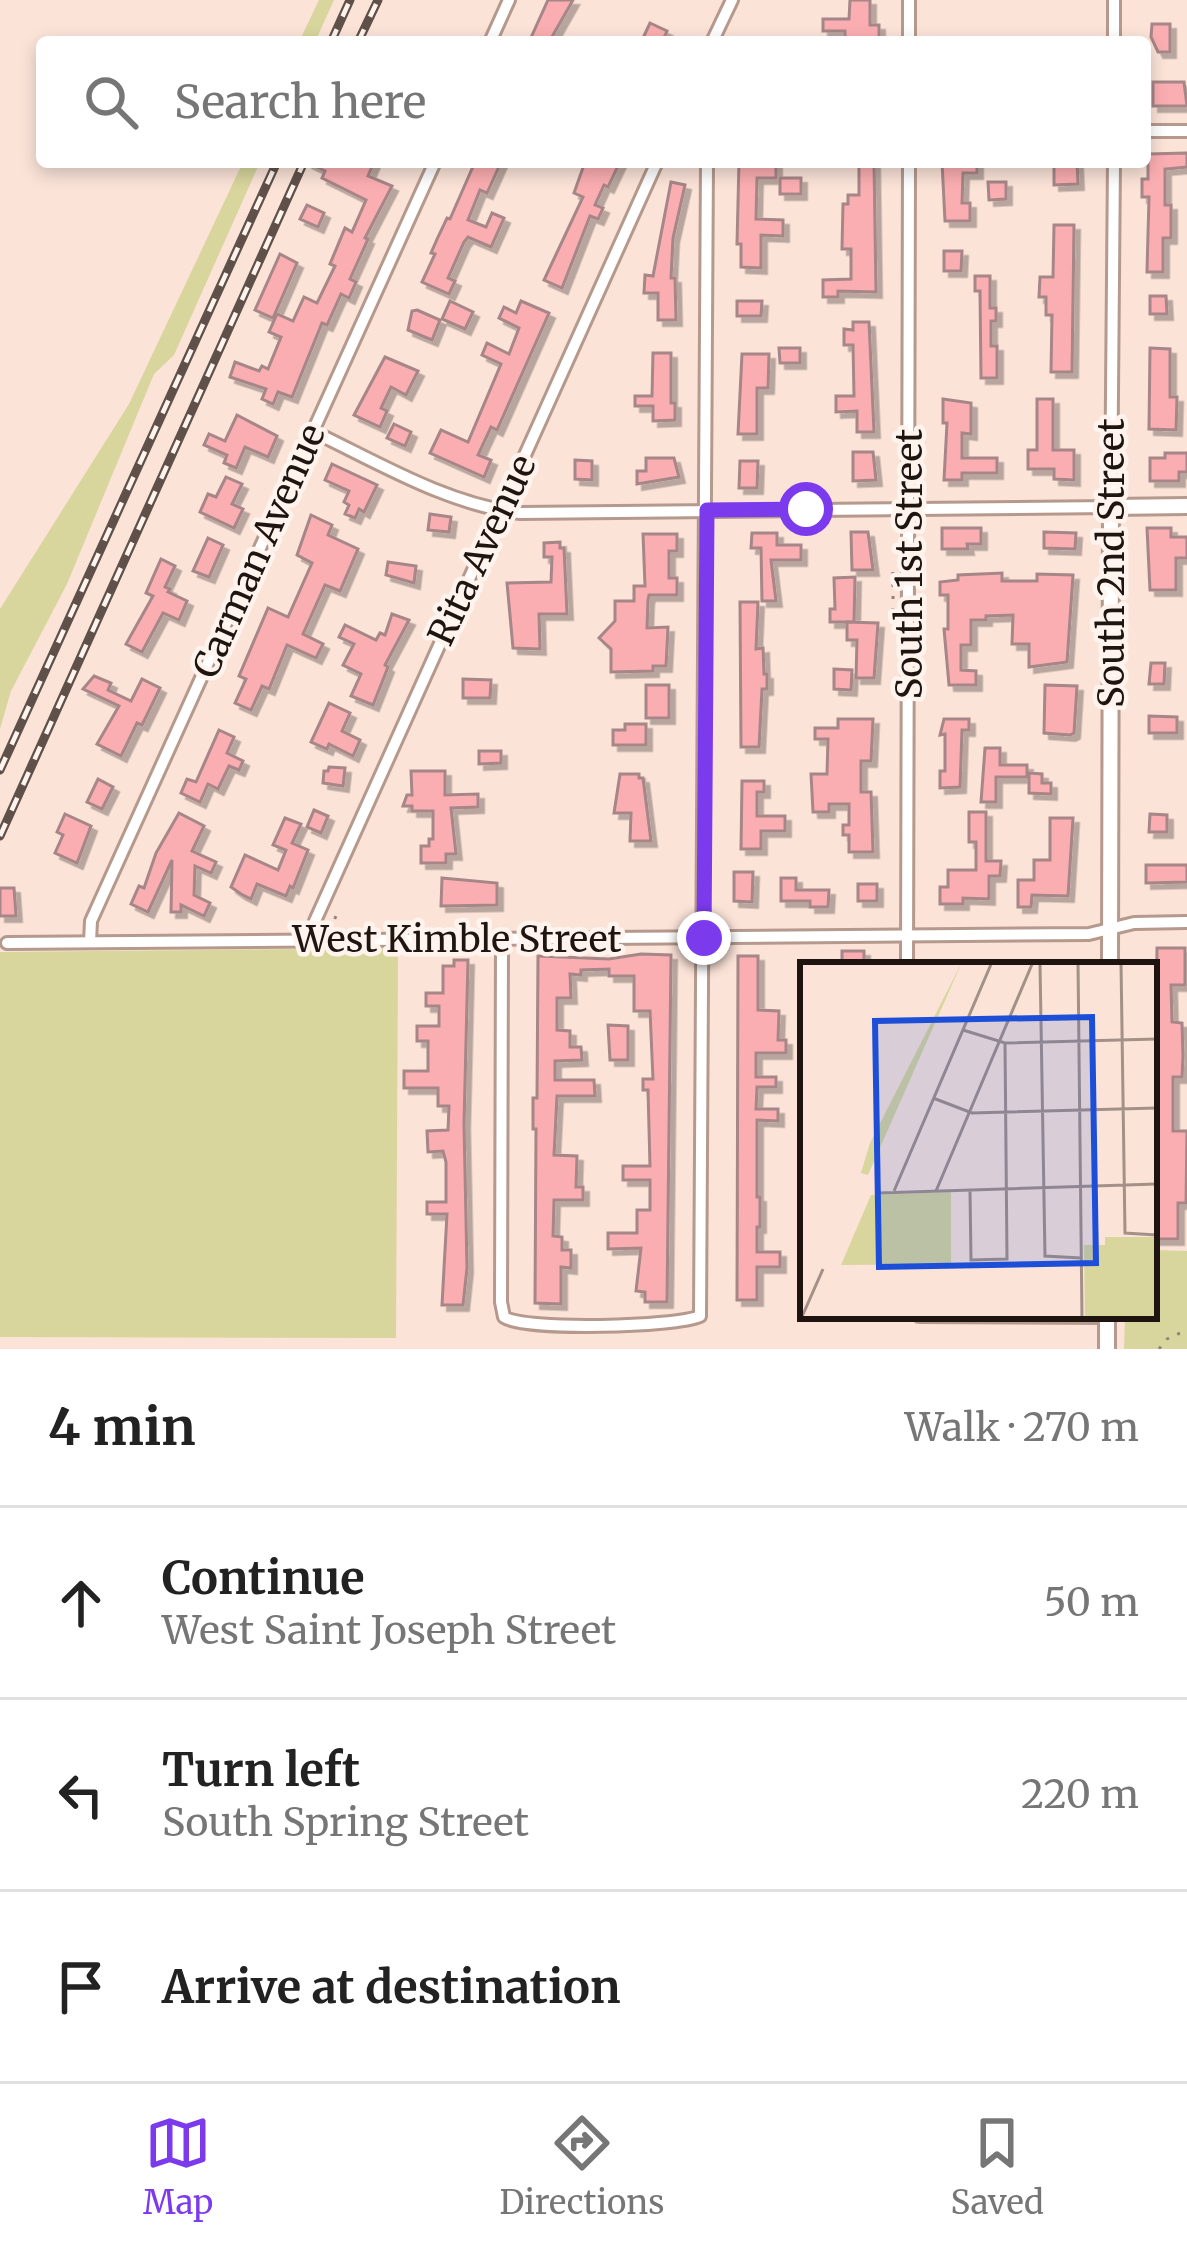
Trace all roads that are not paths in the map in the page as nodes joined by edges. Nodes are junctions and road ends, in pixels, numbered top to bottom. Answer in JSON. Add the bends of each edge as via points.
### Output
{"nodes":[{"id":1,"x":509,"y":0,"type":"edge"},
{"id":2,"x":732,"y":0,"type":"edge"},
{"id":3,"x":909,"y":0,"type":"edge"},
{"id":4,"x":1114,"y":0,"type":"edge"},
{"id":5,"x":493,"y":36,"type":"edge"},
{"id":6,"x":715,"y":36,"type":"edge"},
{"id":7,"x":909,"y":36,"type":"edge"},
{"id":8,"x":1114,"y":36,"type":"edge"},
{"id":9,"x":1151,"y":131,"type":"edge"},
{"id":10,"x":1187,"y":131,"type":"edge"},
{"id":11,"x":432,"y":168,"type":"edge"},
{"id":12,"x":654,"y":168,"type":"edge"},
{"id":13,"x":707,"y":168,"type":"edge"},
{"id":14,"x":909,"y":168,"type":"edge"},
{"id":15,"x":1114,"y":168,"type":"edge"},
{"id":16,"x":312,"y":431,"type":"junction"},
{"id":17,"x":1187,"y":506,"type":"edge"},
{"id":18,"x":1111,"y":507,"type":"junction"},
{"id":19,"x":909,"y":508,"type":"junction"},
{"id":20,"x":707,"y":510,"type":"junction"},
{"id":21,"x":500,"y":511,"type":"junction"},
{"id":22,"x":1187,"y":922,"type":"edge"},
{"id":23,"x":1110,"y":927,"type":"junction"},
{"id":24,"x":908,"y":935,"type":"junction"},
{"id":25,"x":704,"y":938,"type":"junction"},
{"id":26,"x":316,"y":940,"type":"junction"},
{"id":27,"x":502,"y":940,"type":"junction"},
{"id":28,"x":90,"y":942,"type":"junction"},
{"id":29,"x":7,"y":944,"type":"dead end"},
{"id":30,"x":907,"y":962,"type":"edge"},
{"id":31,"x":1110,"y":962,"type":"edge"}],
"edges":[{"from":1,"to":5,"type":"street"},
{"from":2,"to":6,"type":"street"},
{"from":3,"to":7,"type":"street"},
{"from":4,"to":8,"type":"street"},
{"from":9,"to":10,"type":"street"},
{"from":11,"to":16,"type":"street","name":"Carman Avenue"},
{"from":12,"to":21,"type":"street","name":"Rita Avenue"},
{"from":13,"to":20,"type":"street"},
{"from":14,"to":19,"type":"street","name":"South 1st Street"},
{"from":15,"to":18,"type":"street","name":"South 2nd Street"},
{"from":16,"to":21,"type":"street"},
{"from":16,"to":28,"type":"street","name":"Carman Avenue","via":[[91,921]]},
{"from":17,"to":18,"type":"street"},
{"from":18,"to":19,"type":"street"},
{"from":18,"to":23,"type":"street","name":"South 2nd Street"},
{"from":19,"to":20,"type":"street"},
{"from":19,"to":24,"type":"street","name":"South 1st Street"},
{"from":20,"to":21,"type":"street"},
{"from":20,"to":25,"type":"street"},
{"from":21,"to":26,"type":"street","name":"Rita Avenue","via":[[324,900]]},
{"from":22,"to":23,"type":"street","name":"West Kimble Street"},
{"from":23,"to":24,"type":"street","name":"West Kimble Street","via":[[1089,934]]},
{"from":23,"to":31,"type":"street","name":"South 2nd Street"},
{"from":24,"to":25,"type":"street","name":"West Kimble Street"},
{"from":24,"to":30,"type":"street","name":"South 1st Street"},
{"from":25,"to":27,"type":"street","name":"West Kimble Street"},
{"from":25,"to":27,"type":"street","via":[[700,1316],[590,1324],[504,1317]]},
{"from":26,"to":27,"type":"street","name":"West Kimble Street"},
{"from":26,"to":28,"type":"street","name":"West Kimble Street"},
{"from":28,"to":29,"type":"street","name":"West Kimble Street"}]}
